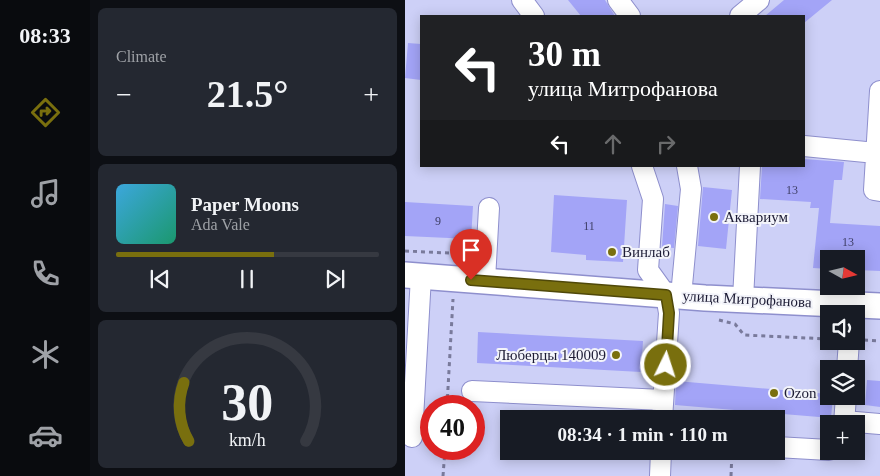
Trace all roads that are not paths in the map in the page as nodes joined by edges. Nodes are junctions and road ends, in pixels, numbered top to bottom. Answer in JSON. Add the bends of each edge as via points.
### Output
{"nodes":[{"id":1,"x":522,"y":0,"type":"edge"},
{"id":2,"x":617,"y":0,"type":"edge"},
{"id":3,"x":759,"y":0,"type":"edge"},
{"id":4,"x":533,"y":15,"type":"edge"},
{"id":5,"x":629,"y":15,"type":"edge"},
{"id":6,"x":740,"y":15,"type":"edge"},
{"id":7,"x":880,"y":91,"type":"edge"},
{"id":8,"x":805,"y":146,"type":"edge"},
{"id":9,"x":876,"y":153,"type":"junction"},
{"id":10,"x":642,"y":167,"type":"edge"},
{"id":11,"x":687,"y":167,"type":"edge"},
{"id":12,"x":750,"y":167,"type":"edge"},
{"id":13,"x":880,"y":191,"type":"edge"},
{"id":14,"x":489,"y":208,"type":"dead end"},
{"id":15,"x":413,"y":276,"type":"edge"},
{"id":16,"x":485,"y":280,"type":"junction"},
{"id":17,"x":673,"y":295,"type":"junction"},
{"id":18,"x":743,"y":299,"type":"junction"},
{"id":19,"x":820,"y":306,"type":"edge"},
{"id":20,"x":880,"y":306,"type":"edge"},
{"id":21,"x":865,"y":308,"type":"edge"},
{"id":22,"x":472,"y":391,"type":"dead end"},
{"id":23,"x":663,"y":409,"type":"edge"},
{"id":24,"x":865,"y":423,"type":"edge"},
{"id":25,"x":880,"y":424,"type":"edge"},
{"id":26,"x":412,"y":437,"type":"dead end"},
{"id":27,"x":785,"y":448,"type":"edge"},
{"id":28,"x":820,"y":449,"type":"edge"},
{"id":29,"x":661,"y":460,"type":"edge"},
{"id":30,"x":660,"y":476,"type":"edge"}],
"edges":[{"from":1,"to":4,"type":"street"},
{"from":2,"to":5,"type":"street"},
{"from":3,"to":6,"type":"street"},
{"from":7,"to":9,"type":"street"},
{"from":8,"to":9,"type":"street"},
{"from":9,"to":13,"type":"street","via":[[874,190]]},
{"from":10,"to":17,"type":"street","via":[[653,199],[649,270]]},
{"from":11,"to":17,"type":"street","via":[[691,189]]},
{"from":12,"to":18,"type":"street"},
{"from":14,"to":16,"type":"street"},
{"from":15,"to":16,"type":"main road","name":"улица Митрофанова"},
{"from":15,"to":26,"type":"street"},
{"from":16,"to":17,"type":"main road","name":"улица Митрофанова"},
{"from":17,"to":18,"type":"main road","name":"улица Митрофанова"},
{"from":17,"to":23,"type":"street"},
{"from":18,"to":19,"type":"main road","name":"улица Митрофанова"},
{"from":20,"to":21,"type":"main road","name":"улица Митрофанова"},
{"from":22,"to":23,"type":"street"},
{"from":24,"to":25,"type":"street"},
{"from":27,"to":28,"type":"street"},
{"from":29,"to":30,"type":"street"}]}
